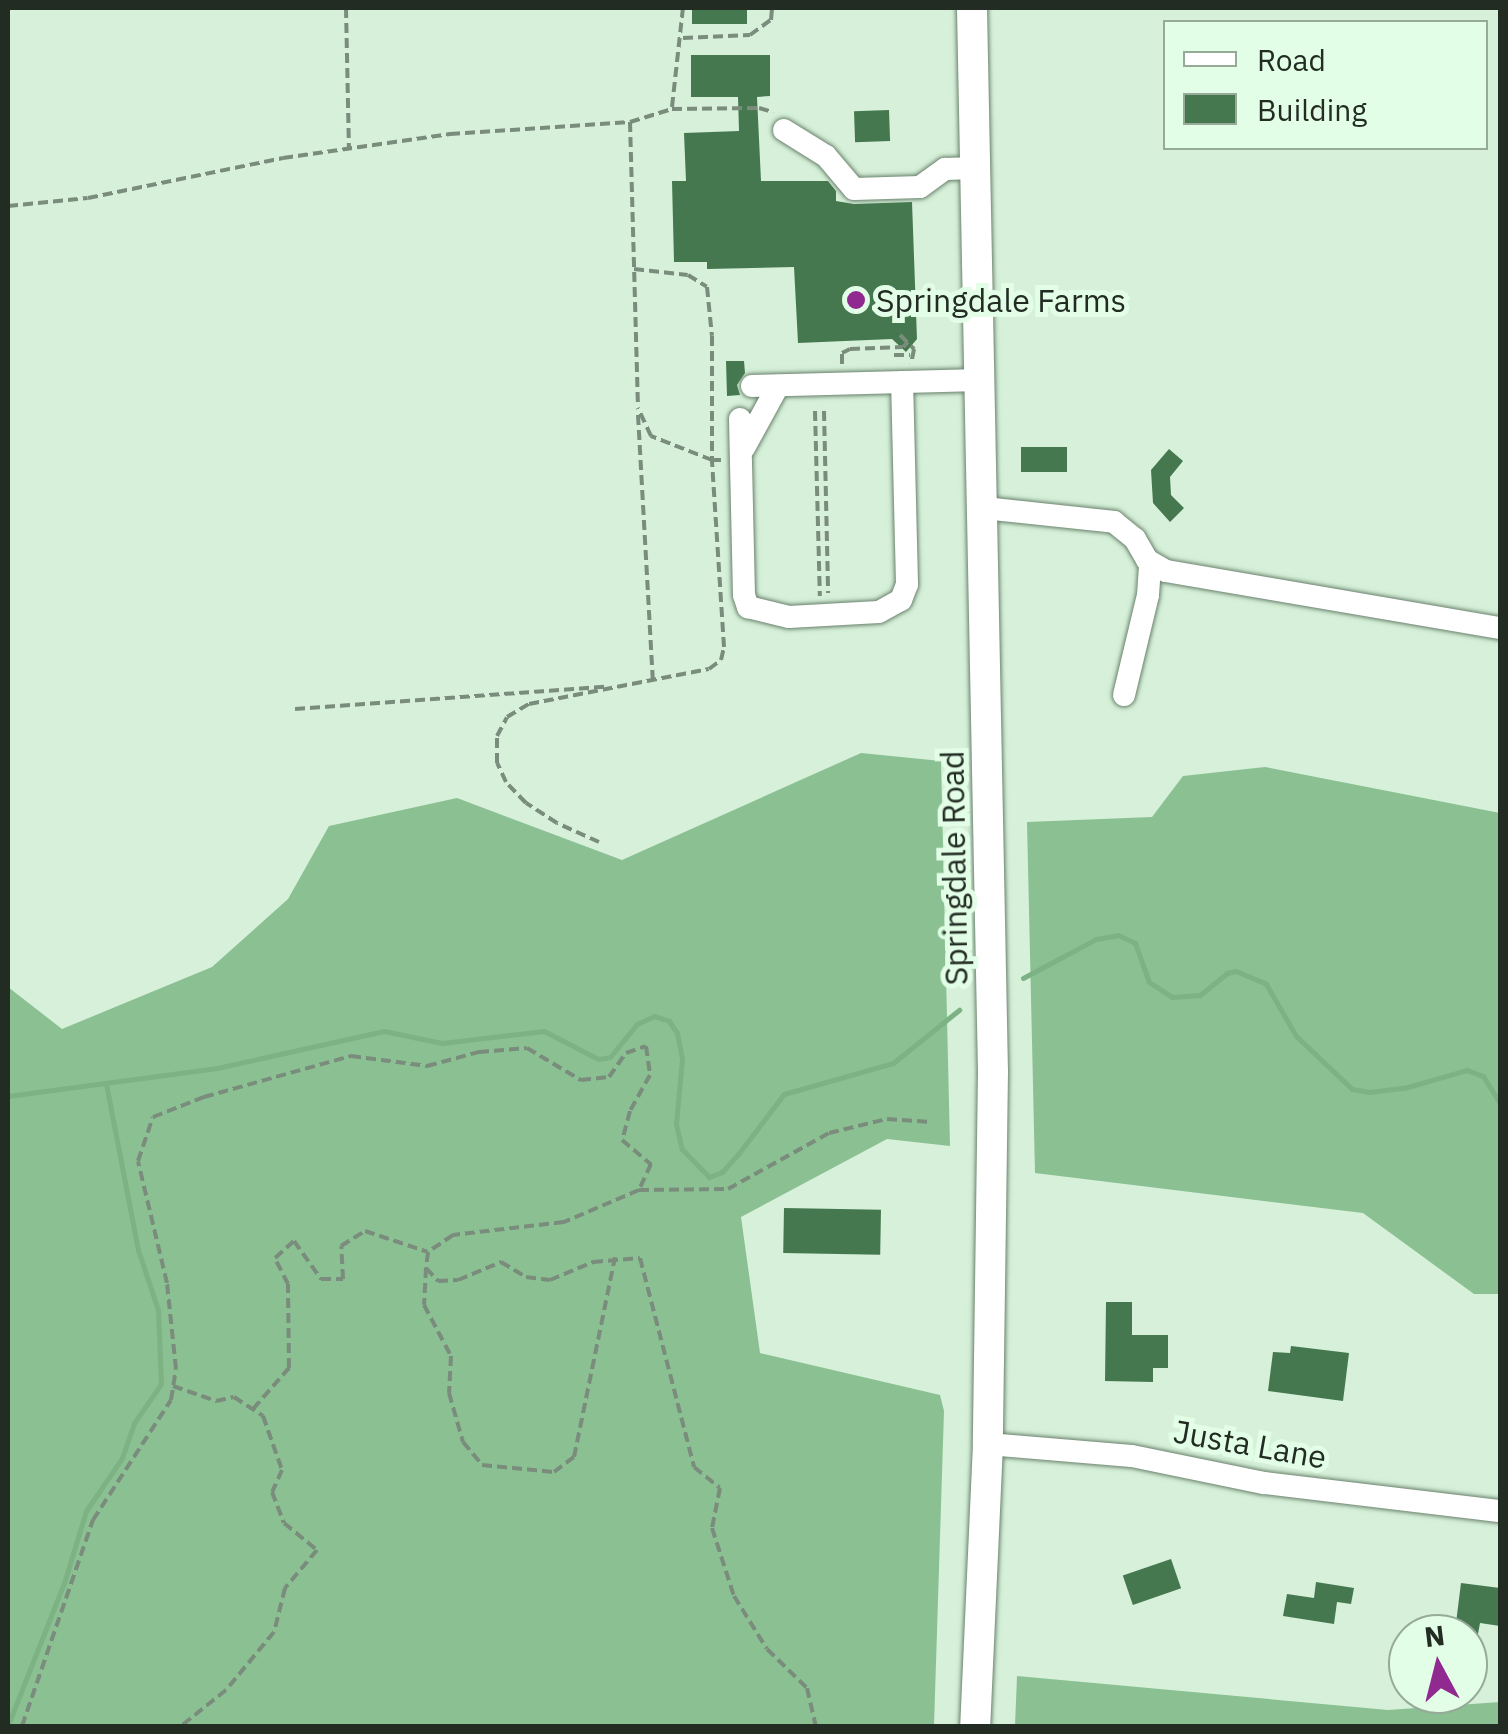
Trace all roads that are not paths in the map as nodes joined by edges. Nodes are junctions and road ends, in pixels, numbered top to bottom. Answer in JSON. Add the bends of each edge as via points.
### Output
{"nodes":[{"id":1,"x":972,"y":8,"type":"edge"},
{"id":2,"x":784,"y":130,"type":"road end"},
{"id":3,"x":975,"y":168,"type":"junction"},
{"id":4,"x":907,"y":373,"type":"junction"},
{"id":5,"x":979,"y":380,"type":"junction"},
{"id":6,"x":752,"y":386,"type":"dead end"},
{"id":7,"x":778,"y":386,"type":"junction"},
{"id":8,"x":740,"y":418,"type":"dead end"},
{"id":9,"x":741,"y":457,"type":"junction"},
{"id":10,"x":984,"y":508,"type":"junction"},
{"id":11,"x":1150,"y":563,"type":"junction"},
{"id":12,"x":1500,"y":628,"type":"edge"},
{"id":13,"x":1124,"y":695,"type":"dead end"},
{"id":14,"x":988,"y":1444,"type":"junction"},
{"id":15,"x":1500,"y":1511,"type":"edge"},
{"id":16,"x":975,"y":1726,"type":"edge"}],
"edges":[{"from":1,"to":3,"type":"main road","name":"Springdale Road"},
{"from":2,"to":3,"type":"street","via":[[826,156],[854,190],[920,187],[945,169]]},
{"from":3,"to":5,"type":"main road","name":"Springdale Road"},
{"from":4,"to":5,"type":"street"},
{"from":4,"to":7,"type":"street"},
{"from":4,"to":9,"type":"street","via":[[908,584],[892,607],[863,615],[789,617],[748,607]]},
{"from":5,"to":10,"type":"main road","name":"Springdale Road"},
{"from":6,"to":7,"type":"street"},
{"from":7,"to":9,"type":"street"},
{"from":8,"to":9,"type":"street"},
{"from":10,"to":11,"type":"street","via":[[1114,522],[1135,538]]},
{"from":10,"to":14,"type":"main road","name":"Springdale Road","via":[[992,1072]]},
{"from":11,"to":12,"type":"street"},
{"from":11,"to":13,"type":"street"},
{"from":14,"to":15,"type":"street","name":"Justa Lane","via":[[1132,1456],[1264,1483]]},
{"from":14,"to":16,"type":"main road","name":"Springdale Road"}]}
